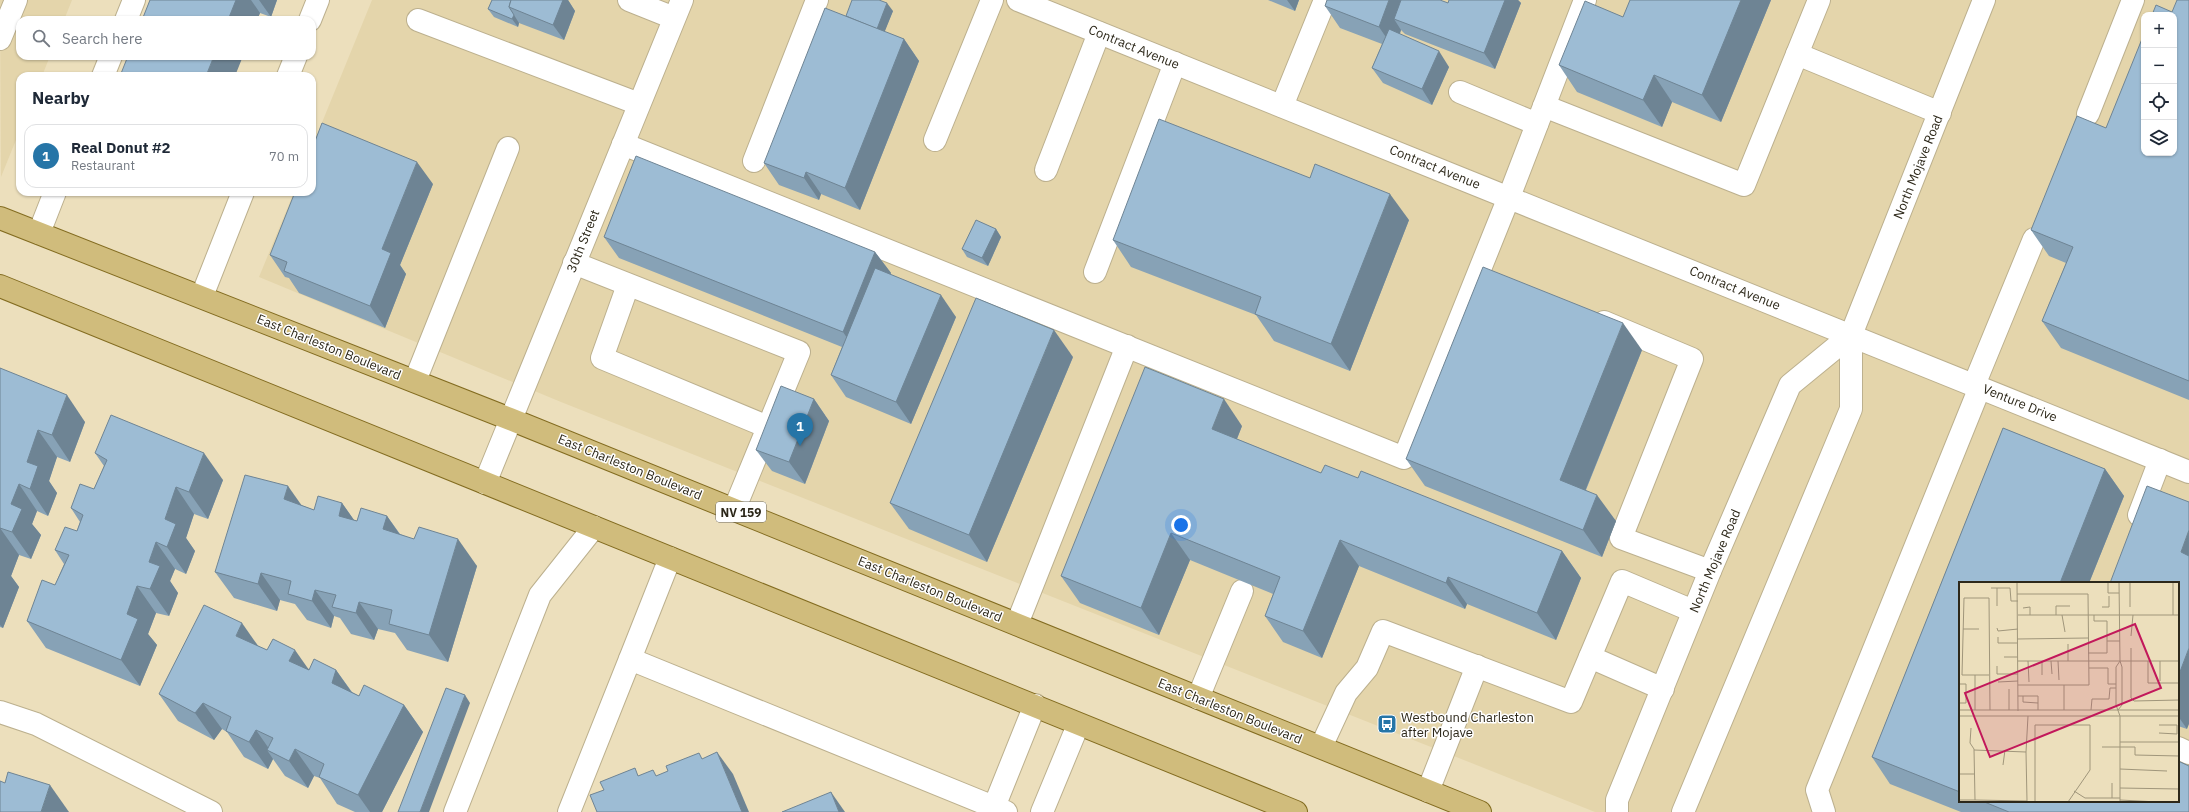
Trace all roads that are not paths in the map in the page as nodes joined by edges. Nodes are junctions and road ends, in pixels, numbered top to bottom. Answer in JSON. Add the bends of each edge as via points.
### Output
{"nodes":[{"id":1,"x":16,"y":0,"type":"edge"},
{"id":2,"x":134,"y":0,"type":"edge"},
{"id":3,"x":318,"y":0,"type":"edge"},
{"id":4,"x":628,"y":0,"type":"edge"},
{"id":5,"x":817,"y":0,"type":"edge"},
{"id":6,"x":992,"y":0,"type":"edge"},
{"id":7,"x":1018,"y":0,"type":"edge"},
{"id":8,"x":1325,"y":0,"type":"edge"},
{"id":9,"x":1585,"y":0,"type":"edge"},
{"id":10,"x":1818,"y":0,"type":"edge"},
{"id":11,"x":1984,"y":0,"type":"edge"},
{"id":12,"x":2133,"y":0,"type":"edge"},
{"id":13,"x":678,"y":9,"type":"edge"},
{"id":14,"x":128,"y":16,"type":"edge"},
{"id":15,"x":312,"y":16,"type":"edge"},
{"id":16,"x":418,"y":20,"type":"dead end"},
{"id":17,"x":1099,"y":33,"type":"junction"},
{"id":18,"x":0,"y":39,"type":"edge"},
{"id":19,"x":1797,"y":54,"type":"junction"},
{"id":20,"x":109,"y":60,"type":"edge"},
{"id":21,"x":294,"y":60,"type":"edge"},
{"id":22,"x":1175,"y":63,"type":"junction"},
{"id":23,"x":105,"y":72,"type":"edge"},
{"id":24,"x":290,"y":72,"type":"edge"},
{"id":25,"x":1460,"y":92,"type":"dead end"},
{"id":26,"x":639,"y":104,"type":"junction"},
{"id":27,"x":1282,"y":106,"type":"junction"},
{"id":28,"x":1940,"y":112,"type":"junction"},
{"id":29,"x":2088,"y":114,"type":"dead end"},
{"id":30,"x":1541,"y":115,"type":"junction"},
{"id":31,"x":935,"y":140,"type":"dead end"},
{"id":32,"x":623,"y":144,"type":"junction"},
{"id":33,"x":508,"y":148,"type":"dead end"},
{"id":34,"x":754,"y":161,"type":"dead end"},
{"id":35,"x":1046,"y":170,"type":"dead end"},
{"id":36,"x":53,"y":196,"type":"edge"},
{"id":37,"x":241,"y":196,"type":"edge"},
{"id":38,"x":1509,"y":197,"type":"junction"},
{"id":39,"x":0,"y":218,"type":"edge"},
{"id":40,"x":39,"y":234,"type":"junction"},
{"id":41,"x":2034,"y":239,"type":"edge"},
{"id":42,"x":574,"y":263,"type":"junction"},
{"id":43,"x":1095,"y":272,"type":"dead end"},
{"id":44,"x":628,"y":284,"type":"junction"},
{"id":45,"x":0,"y":286,"type":"edge"},
{"id":46,"x":202,"y":296,"type":"junction"},
{"id":47,"x":1582,"y":313,"type":"edge"},
{"id":48,"x":1851,"y":335,"type":"junction"},
{"id":49,"x":1127,"y":346,"type":"junction"},
{"id":50,"x":415,"y":381,"type":"junction"},
{"id":51,"x":1977,"y":386,"type":"junction"},
{"id":52,"x":510,"y":419,"type":"junction"},
{"id":53,"x":768,"y":427,"type":"junction"},
{"id":54,"x":2160,"y":460,"type":"junction"},
{"id":55,"x":2189,"y":472,"type":"edge"},
{"id":56,"x":485,"y":483,"type":"junction"},
{"id":57,"x":734,"y":510,"type":"junction"},
{"id":58,"x":594,"y":527,"type":"junction"},
{"id":59,"x":2132,"y":532,"type":"edge"},
{"id":60,"x":670,"y":558,"type":"junction"},
{"id":61,"x":1710,"y":571,"type":"junction"},
{"id":62,"x":1242,"y":591,"type":"edge"},
{"id":63,"x":1693,"y":611,"type":"junction"},
{"id":64,"x":1017,"y":624,"type":"junction"},
{"id":65,"x":1590,"y":657,"type":"junction"},
{"id":66,"x":630,"y":659,"type":"junction"},
{"id":67,"x":1477,"y":666,"type":"junction"},
{"id":68,"x":1663,"y":689,"type":"junction"},
{"id":69,"x":1198,"y":698,"type":"junction"},
{"id":70,"x":1034,"y":705,"type":"junction"},
{"id":71,"x":0,"y":712,"type":"edge"},
{"id":72,"x":1078,"y":725,"type":"junction"},
{"id":73,"x":1321,"y":747,"type":"junction"},
{"id":74,"x":2179,"y":748,"type":"edge"},
{"id":75,"x":2189,"y":752,"type":"edge"},
{"id":76,"x":1428,"y":791,"type":"junction"},
{"id":77,"x":197,"y":809,"type":"edge"},
{"id":78,"x":1000,"y":810,"type":"edge"},
{"id":79,"x":455,"y":812,"type":"edge"},
{"id":80,"x":569,"y":812,"type":"edge"},
{"id":81,"x":1042,"y":812,"type":"edge"},
{"id":82,"x":1296,"y":812,"type":"edge"},
{"id":83,"x":1480,"y":812,"type":"edge"},
{"id":84,"x":1617,"y":812,"type":"edge"},
{"id":85,"x":1683,"y":812,"type":"edge"},
{"id":86,"x":1824,"y":812,"type":"edge"}],
"edges":[{"from":1,"to":18,"type":"street"},
{"from":2,"to":14,"type":"street"},
{"from":3,"to":15,"type":"street"},
{"from":4,"to":13,"type":"street"},
{"from":5,"to":34,"type":"street"},
{"from":6,"to":31,"type":"street"},
{"from":7,"to":17,"type":"street","name":"Contract Avenue"},
{"from":8,"to":27,"type":"street"},
{"from":9,"to":30,"type":"street"},
{"from":10,"to":19,"type":"street"},
{"from":11,"to":28,"type":"street","name":"North Mojave Road"},
{"from":12,"to":29,"type":"street"},
{"from":13,"to":26,"type":"street","name":"30th Street"},
{"from":16,"to":26,"type":"street"},
{"from":17,"to":22,"type":"street","name":"Contract Avenue"},
{"from":17,"to":35,"type":"street"},
{"from":19,"to":28,"type":"street"},
{"from":19,"to":30,"type":"street","via":[[1744,185]]},
{"from":20,"to":23,"type":"street"},
{"from":21,"to":24,"type":"street"},
{"from":22,"to":27,"type":"street","name":"Contract Avenue"},
{"from":22,"to":43,"type":"street"},
{"from":25,"to":30,"type":"street"},
{"from":26,"to":32,"type":"street","name":"30th Street"},
{"from":27,"to":38,"type":"street","name":"Contract Avenue"},
{"from":28,"to":48,"type":"street","name":"North Mojave Road"},
{"from":30,"to":38,"type":"street"},
{"from":32,"to":42,"type":"street","name":"30th Street"},
{"from":32,"to":49,"type":"street"},
{"from":33,"to":50,"type":"street"},
{"from":36,"to":40,"type":"street"},
{"from":37,"to":46,"type":"street"},
{"from":38,"to":48,"type":"street","name":"Contract Avenue"},
{"from":38,"to":49,"type":"street","via":[[1487,274],[1404,458]]},
{"from":39,"to":40,"type":"main road","name":"East Charleston Boulevard","number":"NV 159"},
{"from":40,"to":46,"type":"main road","name":"East Charleston Boulevard","number":"NV 159"},
{"from":41,"to":51,"type":"street"},
{"from":42,"to":44,"type":"street"},
{"from":42,"to":52,"type":"street","name":"30th Street"},
{"from":44,"to":53,"type":"street","via":[[602,358]]},
{"from":44,"to":53,"type":"street","via":[[798,352]]},
{"from":45,"to":56,"type":"main road"},
{"from":46,"to":50,"type":"main road","name":"East Charleston Boulevard","number":"NV 159"},
{"from":47,"to":61,"type":"street","via":[[1692,359],[1622,538]]},
{"from":48,"to":51,"type":"street","name":"Venture Drive"},
{"from":48,"to":61,"type":"street","name":"North Mojave Road","via":[[1790,385]]},
{"from":48,"to":85,"type":"street","name":"North Mojave Road","via":[[1851,409]]},
{"from":49,"to":64,"type":"street"},
{"from":50,"to":52,"type":"main road","name":"East Charleston Boulevard","number":"NV 159"},
{"from":51,"to":54,"type":"street","name":"Venture Drive"},
{"from":51,"to":86,"type":"street","via":[[1817,790]]},
{"from":52,"to":56,"type":"street","name":"30th Street"},
{"from":52,"to":57,"type":"main road","name":"East Charleston Boulevard","number":"NV 159"},
{"from":53,"to":57,"type":"street"},
{"from":54,"to":55,"type":"street","name":"Venture Drive"},
{"from":54,"to":59,"type":"street"},
{"from":56,"to":58,"type":"main road"},
{"from":57,"to":64,"type":"main road","name":"East Charleston Boulevard","number":"NV 159"},
{"from":58,"to":60,"type":"main road"},
{"from":58,"to":79,"type":"street","via":[[540,595]]},
{"from":60,"to":66,"type":"street"},
{"from":60,"to":70,"type":"main road"},
{"from":61,"to":63,"type":"street","name":"North Mojave Road"},
{"from":62,"to":69,"type":"street"},
{"from":63,"to":65,"type":"street","via":[[1622,581]]},
{"from":63,"to":68,"type":"street","name":"North Mojave Road"},
{"from":64,"to":69,"type":"main road","name":"East Charleston Boulevard","number":"NV 159"},
{"from":65,"to":67,"type":"street","via":[[1571,702]]},
{"from":65,"to":68,"type":"street"},
{"from":66,"to":78,"type":"street"},
{"from":66,"to":80,"type":"street"},
{"from":67,"to":73,"type":"street","via":[[1382,631],[1367,668],[1346,693]]},
{"from":67,"to":76,"type":"street"},
{"from":68,"to":84,"type":"street","name":"North Mojave Road","via":[[1616,800]]},
{"from":69,"to":73,"type":"main road","name":"East Charleston Boulevard","number":"NV 159"},
{"from":70,"to":72,"type":"main road"},
{"from":70,"to":78,"type":"street"},
{"from":71,"to":77,"type":"street","via":[[36,724]]},
{"from":72,"to":81,"type":"street"},
{"from":72,"to":82,"type":"main road"},
{"from":73,"to":76,"type":"main road","name":"East Charleston Boulevard","number":"NV 159"},
{"from":74,"to":75,"type":"street"},
{"from":76,"to":83,"type":"main road","name":"East Charleston Boulevard","number":"NV 159"}]}
